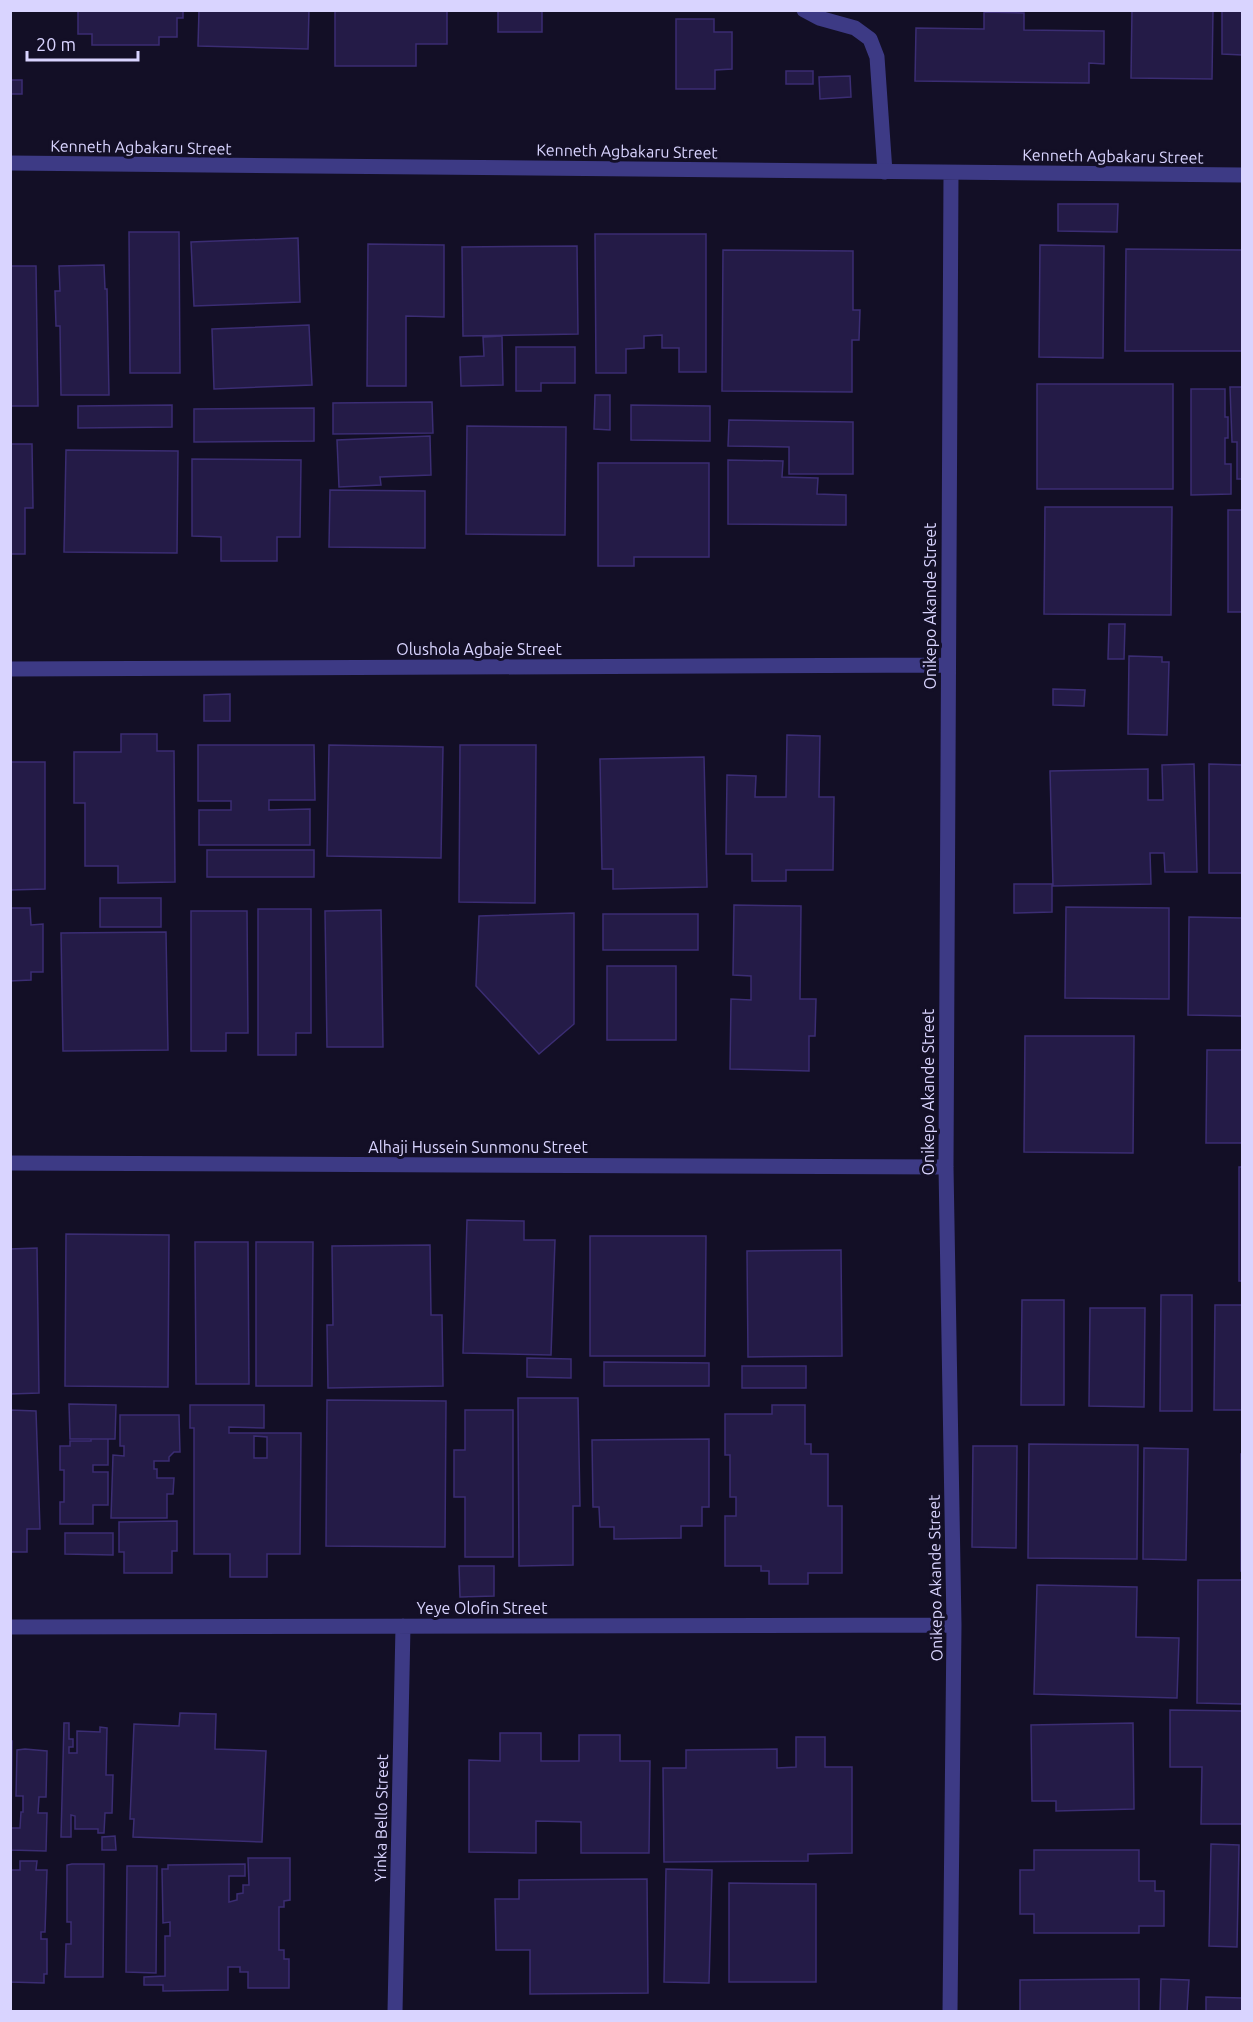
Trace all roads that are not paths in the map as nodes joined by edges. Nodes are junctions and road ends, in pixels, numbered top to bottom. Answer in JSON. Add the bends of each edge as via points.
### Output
{"nodes":[{"id":1,"x":804,"y":10,"type":"edge"},
{"id":2,"x":10,"y":163,"type":"edge"},
{"id":3,"x":885,"y":172,"type":"junction"},
{"id":4,"x":951,"y":172,"type":"junction"},
{"id":5,"x":1242,"y":175,"type":"edge"},
{"id":6,"x":948,"y":665,"type":"junction"},
{"id":7,"x":10,"y":669,"type":"edge"},
{"id":8,"x":10,"y":1163,"type":"edge"},
{"id":9,"x":946,"y":1167,"type":"junction"},
{"id":10,"x":954,"y":1625,"type":"junction"},
{"id":11,"x":403,"y":1626,"type":"junction"},
{"id":12,"x":10,"y":1627,"type":"edge"},
{"id":13,"x":395,"y":2012,"type":"edge"},
{"id":14,"x":950,"y":2012,"type":"edge"}],
"edges":[{"from":1,"to":3,"type":"street","via":[[855,28],[870,39],[877,57]]},
{"from":2,"to":3,"type":"street","name":"Kenneth Agbakaru Street"},
{"from":3,"to":4,"type":"street","name":"Kenneth Agbakaru Street"},
{"from":4,"to":5,"type":"street","name":"Kenneth Agbakaru Street"},
{"from":4,"to":6,"type":"street","name":"Onikepo Akande Street"},
{"from":6,"to":7,"type":"street","name":"Olushola Agbaje Street"},
{"from":6,"to":9,"type":"street","name":"Onikepo Akande Street"},
{"from":8,"to":9,"type":"street","name":"Alhaji Hussein Sunmonu Street"},
{"from":9,"to":10,"type":"street","name":"Onikepo Akande Street"},
{"from":10,"to":11,"type":"street","name":"Yeye Olofin Street"},
{"from":10,"to":14,"type":"street","name":"Onikepo Akande Street"},
{"from":11,"to":12,"type":"street","name":"Yeye Olofin Street"},
{"from":11,"to":13,"type":"street","name":"Yinka Bello Street"}]}
